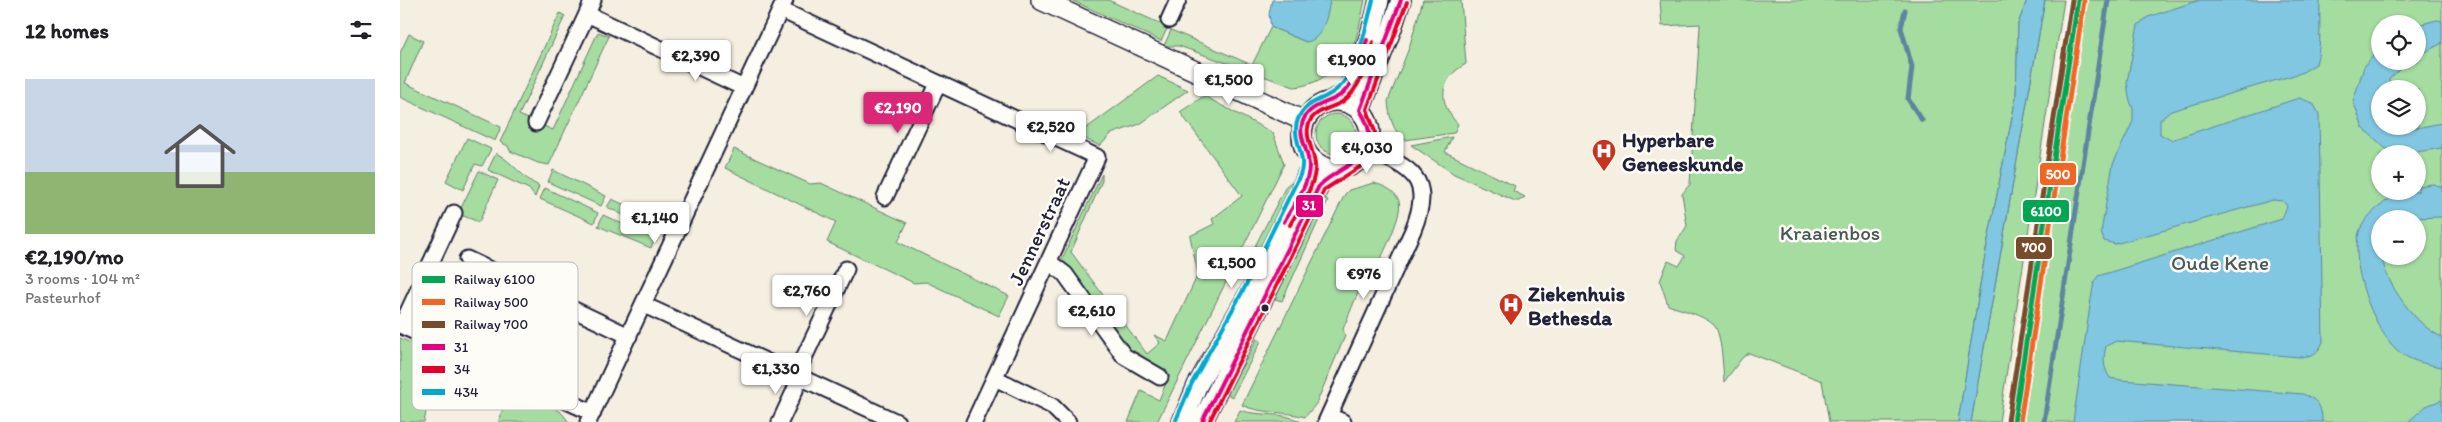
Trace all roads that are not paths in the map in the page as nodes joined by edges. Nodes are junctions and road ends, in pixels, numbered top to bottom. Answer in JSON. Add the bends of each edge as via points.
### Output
{"nodes":[{"id":1,"x":593,"y":0,"type":"edge"},
{"id":2,"x":1041,"y":0,"type":"edge"},
{"id":3,"x":1178,"y":0,"type":"edge"},
{"id":4,"x":1379,"y":0,"type":"edge"},
{"id":5,"x":1401,"y":0,"type":"edge"},
{"id":6,"x":783,"y":5,"type":"edge"},
{"id":7,"x":587,"y":14,"type":"junction"},
{"id":8,"x":1169,"y":20,"type":"dead end"},
{"id":9,"x":938,"y":84,"type":"junction"},
{"id":10,"x":744,"y":88,"type":"junction"},
{"id":11,"x":1332,"y":100,"type":"junction"},
{"id":12,"x":1360,"y":110,"type":"junction"},
{"id":13,"x":1304,"y":121,"type":"junction"},
{"id":14,"x":536,"y":122,"type":"dead end"},
{"id":15,"x":1367,"y":149,"type":"junction"},
{"id":16,"x":1309,"y":157,"type":"junction"},
{"id":17,"x":1343,"y":168,"type":"junction"},
{"id":18,"x":885,"y":197,"type":"dead end"},
{"id":19,"x":454,"y":213,"type":"dead end"},
{"id":20,"x":467,"y":259,"type":"dead end"},
{"id":21,"x":431,"y":262,"type":"edge"},
{"id":22,"x":473,"y":262,"type":"edge"},
{"id":23,"x":1049,"y":262,"type":"junction"},
{"id":24,"x":846,"y":269,"type":"dead end"},
{"id":25,"x":412,"y":302,"type":"edge"},
{"id":26,"x":644,"y":304,"type":"junction"},
{"id":27,"x":578,"y":312,"type":"edge"},
{"id":28,"x":401,"y":325,"type":"edge"},
{"id":29,"x":629,"y":336,"type":"junction"},
{"id":30,"x":797,"y":376,"type":"junction"},
{"id":31,"x":1160,"y":377,"type":"dead end"},
{"id":32,"x":995,"y":378,"type":"junction"},
{"id":33,"x":577,"y":410,"type":"edge"},
{"id":34,"x":591,"y":417,"type":"edge"},
{"id":35,"x":1327,"y":419,"type":"edge"},
{"id":36,"x":780,"y":422,"type":"edge"},
{"id":37,"x":897,"y":422,"type":"edge"},
{"id":38,"x":974,"y":422,"type":"edge"},
{"id":39,"x":1068,"y":422,"type":"edge"},
{"id":40,"x":1182,"y":422,"type":"edge"},
{"id":41,"x":1202,"y":422,"type":"edge"},
{"id":42,"x":1343,"y":422,"type":"edge"}],
"edges":[{"from":1,"to":7,"type":"street"},
{"from":2,"to":13,"type":"street"},
{"from":3,"to":8,"type":"street"},
{"from":4,"to":11,"type":"street","via":[[1352,81],[1344,93]]},
{"from":5,"to":12,"type":"street"},
{"from":6,"to":9,"type":"street","name":"Jennerstraat"},
{"from":6,"to":10,"type":"street"},
{"from":7,"to":10,"type":"street"},
{"from":7,"to":14,"type":"street"},
{"from":9,"to":18,"type":"street"},
{"from":9,"to":23,"type":"street","name":"Jennerstraat","via":[[1097,158]]},
{"from":10,"to":26,"type":"street"},
{"from":11,"to":12,"type":"street","via":[[1347,102]]},
{"from":11,"to":13,"type":"street","via":[[1310,111]]},
{"from":12,"to":15,"type":"street","via":[[1370,129]]},
{"from":13,"to":16,"type":"street","via":[[1301,133]]},
{"from":15,"to":17,"type":"street","via":[[1353,164]]},
{"from":15,"to":35,"type":"street","via":[[1414,175],[1422,189],[1421,204]]},
{"from":16,"to":17,"type":"street","via":[[1324,168]]},
{"from":16,"to":40,"type":"street","via":[[1305,180],[1251,290],[1197,386]]},
{"from":17,"to":41,"type":"street","via":[[1319,186]]},
{"from":19,"to":21,"type":"street"},
{"from":20,"to":22,"type":"street"},
{"from":23,"to":31,"type":"street","via":[[1065,274],[1124,356]]},
{"from":23,"to":32,"type":"street","name":"Jennerstraat"},
{"from":24,"to":30,"type":"street"},
{"from":25,"to":28,"type":"street"},
{"from":26,"to":29,"type":"street"},
{"from":26,"to":30,"type":"street"},
{"from":27,"to":29,"type":"street"},
{"from":29,"to":34,"type":"street"},
{"from":30,"to":36,"type":"street","via":[[795,390]]},
{"from":30,"to":37,"type":"street"},
{"from":32,"to":38,"type":"street","name":"Jennerstraat"},
{"from":32,"to":39,"type":"street","via":[[1052,406]]},
{"from":33,"to":34,"type":"street"},
{"from":35,"to":42,"type":"street"}]}
